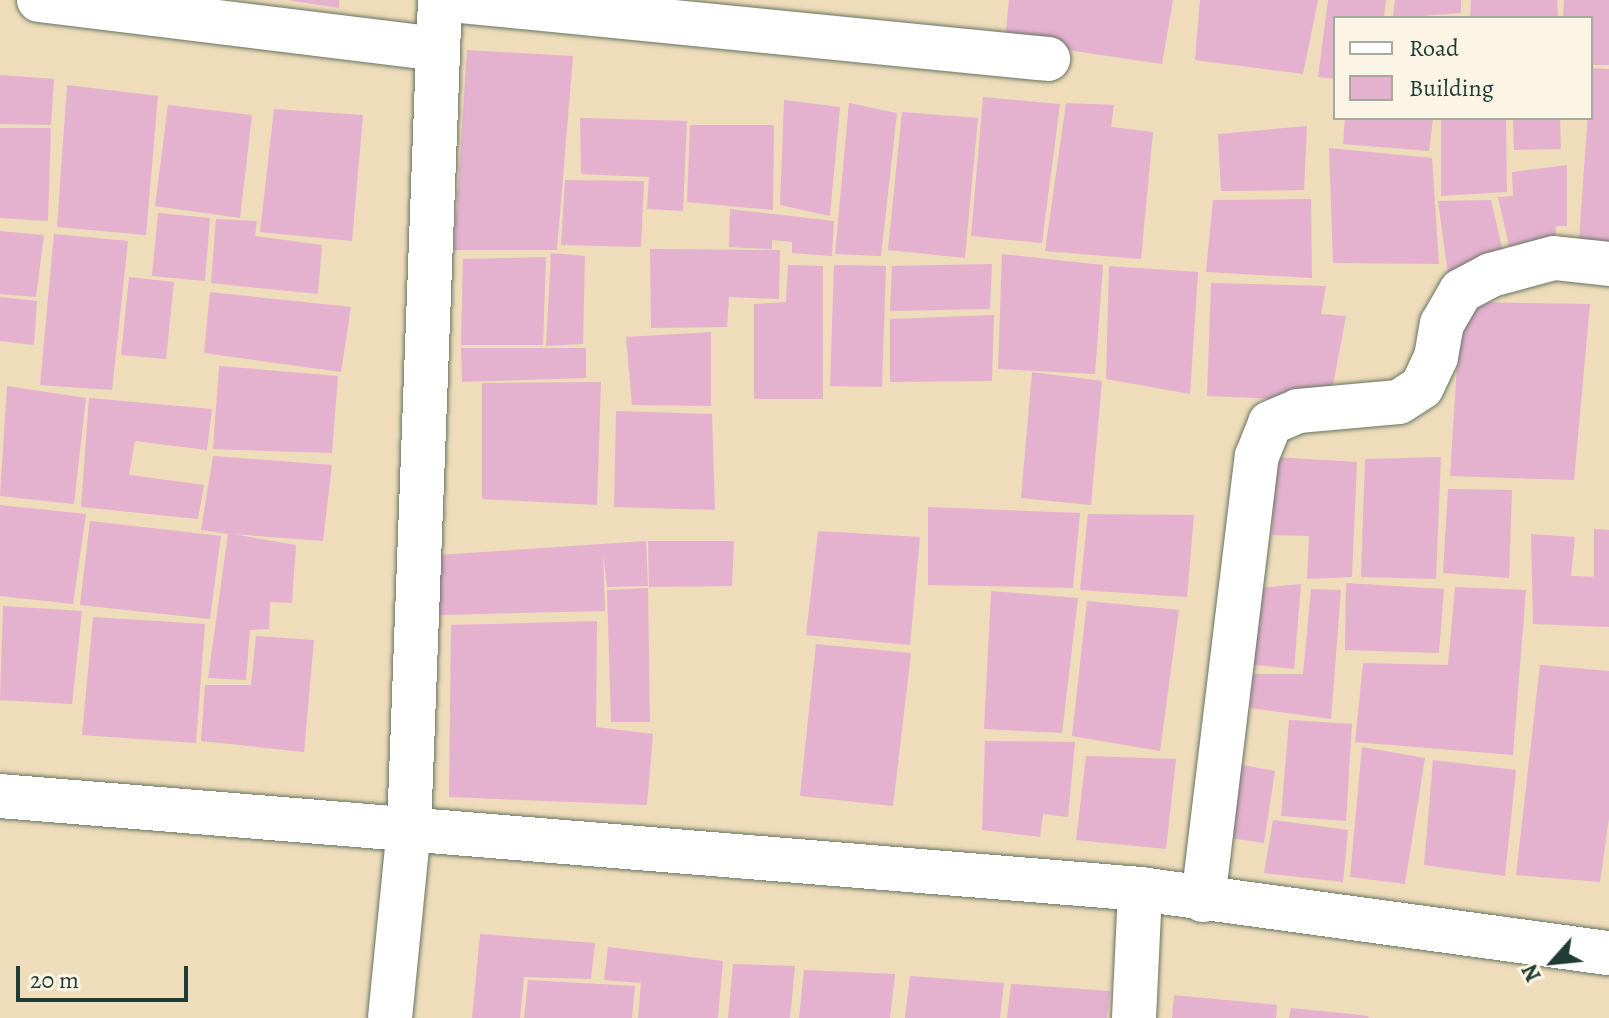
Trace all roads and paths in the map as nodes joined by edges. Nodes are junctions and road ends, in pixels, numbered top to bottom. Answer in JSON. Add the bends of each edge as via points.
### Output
{"nodes":[{"id":1,"x":39,"y":0,"type":"edge"},
{"id":2,"x":440,"y":0,"type":"edge"},
{"id":3,"x":451,"y":0,"type":"edge"},
{"id":4,"x":438,"y":49,"type":"junction"},
{"id":5,"x":1048,"y":59,"type":"dead end"},
{"id":6,"x":1609,"y":264,"type":"edge"},
{"id":7,"x":0,"y":796,"type":"edge"},
{"id":8,"x":409,"y":829,"type":"junction"},
{"id":9,"x":1140,"y":889,"type":"junction"},
{"id":10,"x":1203,"y":900,"type":"junction"},
{"id":11,"x":1609,"y":953,"type":"edge"},
{"id":12,"x":390,"y":1018,"type":"edge"},
{"id":13,"x":1134,"y":1018,"type":"edge"}],
"edges":[{"from":1,"to":4,"type":"street"},
{"from":2,"to":4,"type":"street"},
{"from":3,"to":5,"type":"street"},
{"from":4,"to":8,"type":"street"},
{"from":6,"to":10,"type":"street","via":[[1554,258],[1491,275],[1461,291],[1442,324],[1436,357],[1422,387],[1399,402],[1298,411],[1270,423],[1257,456]]},
{"from":7,"to":8,"type":"street"},
{"from":8,"to":9,"type":"street"},
{"from":8,"to":12,"type":"street"},
{"from":9,"to":10,"type":"street"},
{"from":9,"to":13,"type":"street"},
{"from":10,"to":11,"type":"street"}]}
